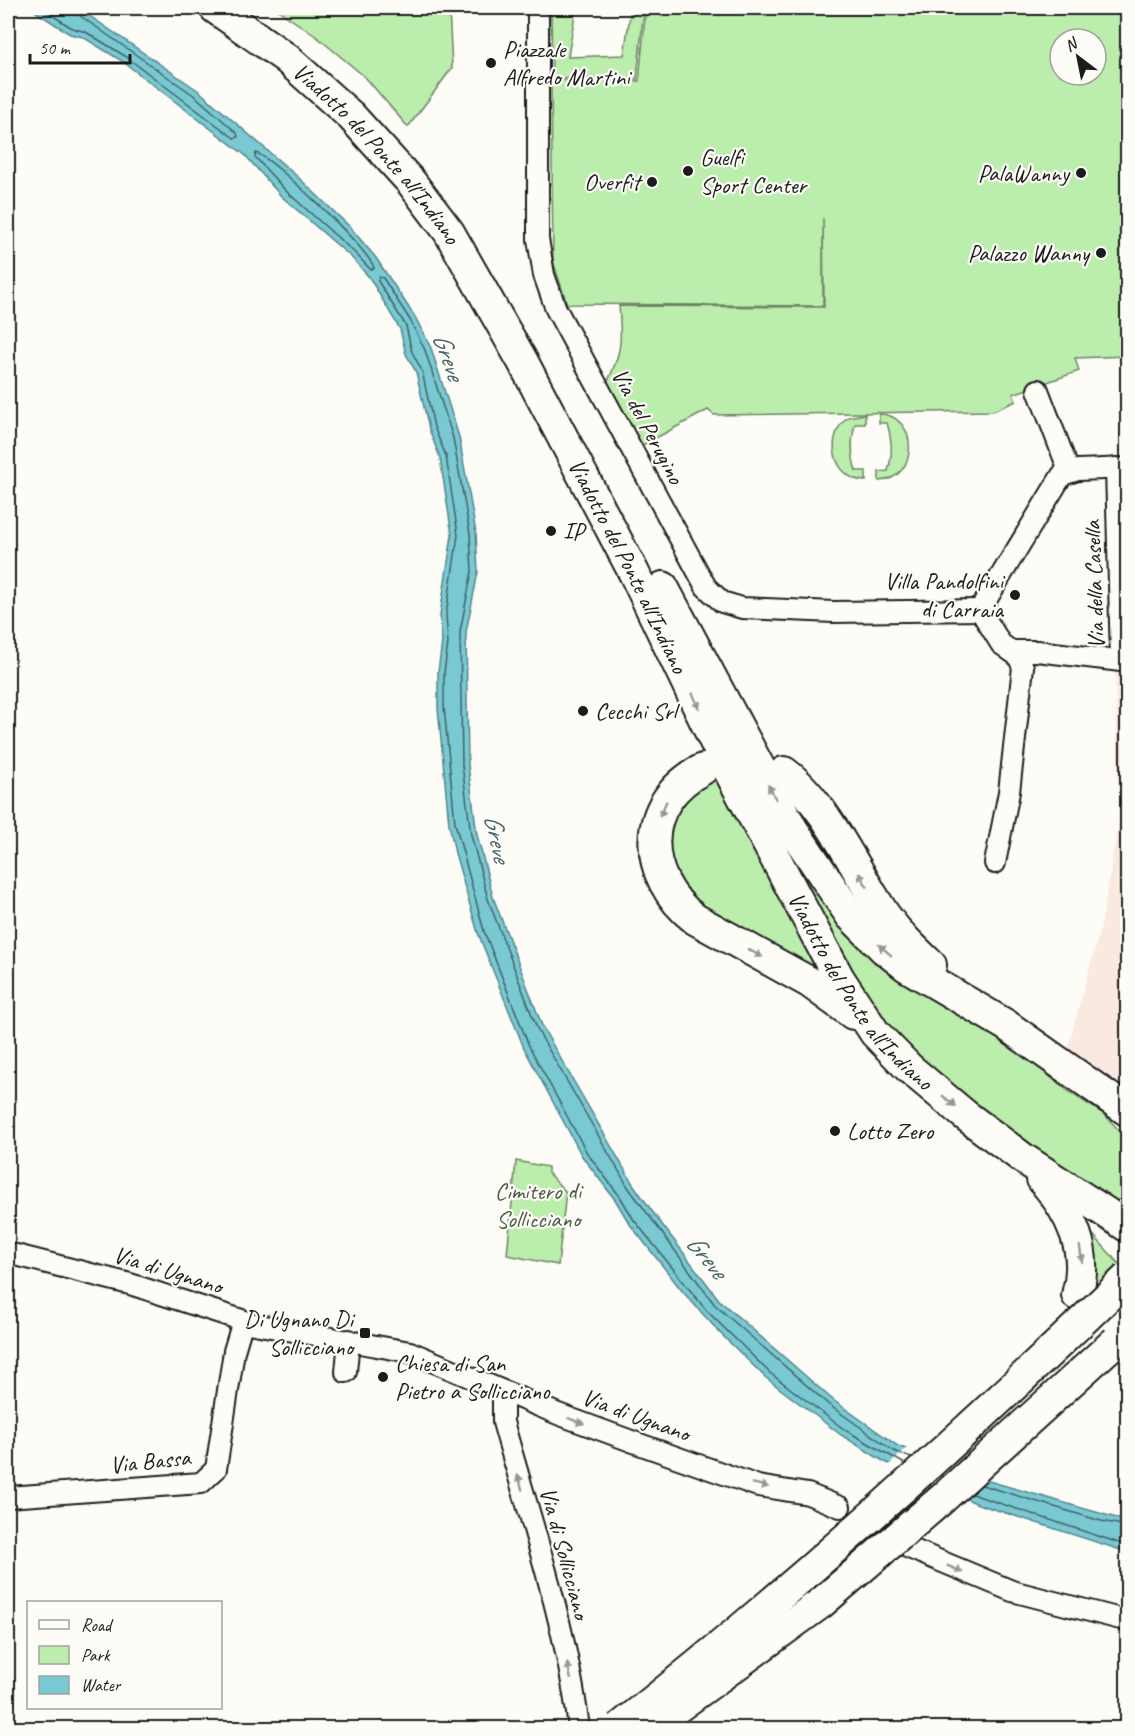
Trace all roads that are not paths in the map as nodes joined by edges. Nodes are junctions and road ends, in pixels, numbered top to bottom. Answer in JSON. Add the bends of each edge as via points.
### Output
{"nodes":[{"id":1,"x":215,"y":8,"type":"edge"},
{"id":2,"x":245,"y":8,"type":"edge"},
{"id":3,"x":538,"y":8,"type":"edge"},
{"id":4,"x":1038,"y":390,"type":"dead end"},
{"id":5,"x":1122,"y":468,"type":"edge"},
{"id":6,"x":1069,"y":471,"type":"junction"},
{"id":7,"x":980,"y":610,"type":"junction"},
{"id":8,"x":1011,"y":651,"type":"junction"},
{"id":9,"x":703,"y":769,"type":"dead end"},
{"id":10,"x":784,"y":772,"type":"dead end"},
{"id":11,"x":995,"y":863,"type":"dead end"},
{"id":12,"x":923,"y":978,"type":"junction"},
{"id":13,"x":1006,"y":1025,"type":"junction"},
{"id":14,"x":875,"y":1033,"type":"junction"},
{"id":15,"x":1075,"y":1073,"type":"junction"},
{"id":16,"x":1128,"y":1104,"type":"edge"},
{"id":17,"x":1128,"y":1111,"type":"edge"},
{"id":18,"x":1128,"y":1126,"type":"edge"},
{"id":19,"x":1024,"y":1159,"type":"junction"},
{"id":20,"x":1128,"y":1227,"type":"edge"},
{"id":21,"x":8,"y":1253,"type":"edge"},
{"id":22,"x":1128,"y":1277,"type":"edge"},
{"id":23,"x":1128,"y":1301,"type":"edge"},
{"id":24,"x":243,"y":1321,"type":"junction"},
{"id":25,"x":1122,"y":1337,"type":"edge"},
{"id":26,"x":349,"y":1340,"type":"junction"},
{"id":27,"x":346,"y":1372,"type":"dead end"},
{"id":28,"x":503,"y":1391,"type":"junction"},
{"id":29,"x":8,"y":1497,"type":"edge"},
{"id":30,"x":840,"y":1507,"type":"dead end"},
{"id":31,"x":902,"y":1545,"type":"dead end"},
{"id":32,"x":1128,"y":1621,"type":"edge"},
{"id":33,"x":579,"y":1728,"type":"edge"},
{"id":34,"x":618,"y":1728,"type":"edge"},
{"id":35,"x":647,"y":1728,"type":"edge"}],
"edges":[{"from":1,"to":14,"type":"highway","name":"Viadotto del Ponte all'Indiano","one_way":true,"via":[[286,58],[351,116],[448,232],[523,362],[634,573],[728,769],[839,978]]},
{"from":12,"to":2,"type":"highway","name":"Viadotto del Ponte all'Indiano","one_way":true,"via":[[884,949],[851,916],[793,830],[540,356],[464,227],[401,146],[352,93],[305,51]]},
{"from":3,"to":7,"type":"street","name":"Via del Perugino","via":[[538,239],[544,275],[556,309],[706,587],[722,602],[742,608],[834,612]]},
{"from":4,"to":6,"type":"street"},
{"from":5,"to":6,"type":"street","name":"Via della Casella"},
{"from":5,"to":8,"type":"street","name":"Via della Casella","via":[[1122,661]]},
{"from":6,"to":7,"type":"street","via":[[1059,478]]},
{"from":7,"to":8,"type":"street","via":[[1001,644]]},
{"from":8,"to":11,"type":"street","via":[[1023,667],[1009,792]]},
{"from":9,"to":14,"type":"highway","one_way":true,"via":[[683,782],[661,810],[654,852],[665,888],[695,920],[809,982]]},
{"from":13,"to":10,"type":"highway","one_way":true,"via":[[906,942],[880,909],[810,796]]},
{"from":12,"to":13,"type":"highway","name":"Viadotto del Ponte all'Indiano"},
{"from":12,"to":18,"type":"highway","name":"Viadotto del Ponte all'Indiano"},
{"from":13,"to":15,"type":"highway","name":"Viadotto del Ponte all'Indiano"},
{"from":14,"to":19,"type":"highway","name":"Viadotto del Ponte all'Indiano","one_way":true,"via":[[909,1068]]},
{"from":15,"to":16,"type":"highway"},
{"from":15,"to":17,"type":"highway","name":"Viadotto del Ponte all'Indiano"},
{"from":19,"to":20,"type":"highway","name":"Viadotto del Ponte all'Indiano"},
{"from":19,"to":34,"type":"highway","one_way":true,"bridge":true,"via":[[1050,1188],[1072,1224],[1082,1257],[1077,1295],[1064,1315],[856,1514]]},
{"from":21,"to":24,"type":"street","name":"Via di Ugnano","via":[[130,1284]]},
{"from":22,"to":34,"type":"highway","bridge":true,"via":[[840,1545]]},
{"from":23,"to":35,"type":"highway","bridge":true,"via":[[846,1564]]},
{"from":24,"to":26,"type":"street","name":"Via di Ugnano"},
{"from":24,"to":29,"type":"street","name":"Via Bassa","via":[[234,1351],[216,1469],[201,1483]]},
{"from":25,"to":35,"type":"highway","bridge":true,"via":[[820,1603]]},
{"from":26,"to":27,"type":"street"},
{"from":26,"to":28,"type":"street","name":"Via di Ugnano","via":[[410,1352]]},
{"from":28,"to":30,"type":"street","name":"Via di Ugnano","one_way":true,"via":[[727,1475],[762,1487],[808,1494]]},
{"from":33,"to":28,"type":"street","name":"Via di Sollicciano","one_way":true,"via":[[554,1605],[503,1422]]},
{"from":31,"to":32,"type":"street","one_way":true,"via":[[1012,1591]]}]}
